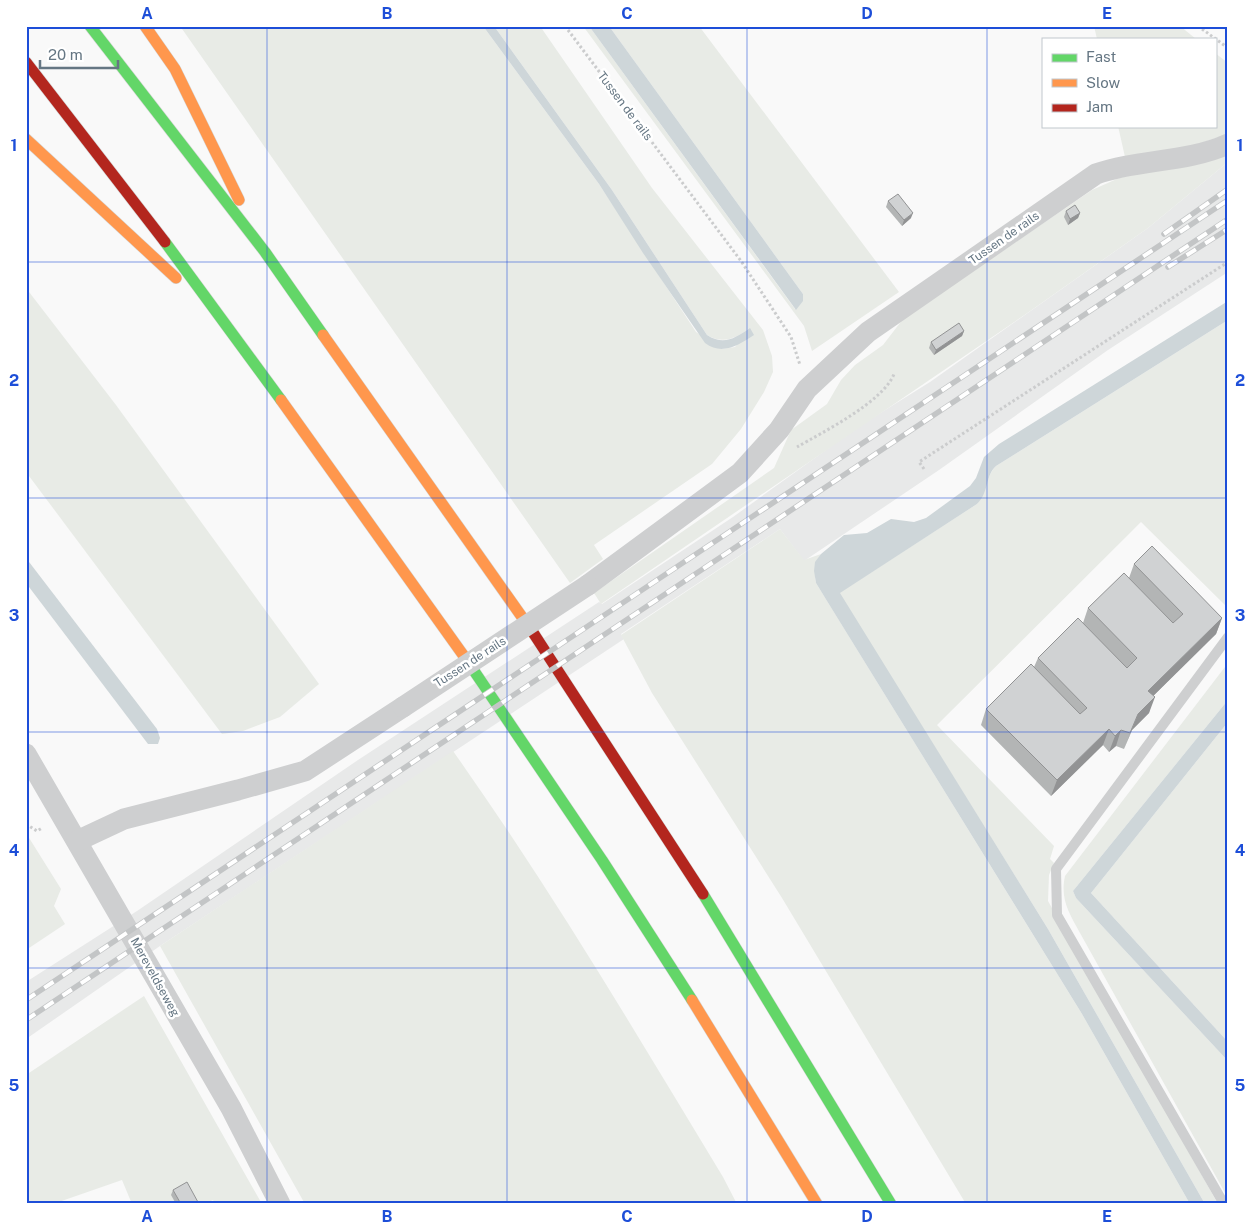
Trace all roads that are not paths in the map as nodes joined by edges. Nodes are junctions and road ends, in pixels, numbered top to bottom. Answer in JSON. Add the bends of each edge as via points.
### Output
{"nodes":[{"id":1,"x":90,"y":26,"type":"edge"},
{"id":2,"x":145,"y":26,"type":"edge"},
{"id":3,"x":26,"y":62,"type":"edge"},
{"id":4,"x":26,"y":139,"type":"edge"},
{"id":5,"x":1228,"y":144,"type":"edge"},
{"id":6,"x":265,"y":252,"type":"junction"},
{"id":7,"x":226,"y":325,"type":"junction"},
{"id":8,"x":1228,"y":637,"type":"edge"},
{"id":9,"x":26,"y":754,"type":"edge"},
{"id":10,"x":77,"y":841,"type":"junction"},
{"id":11,"x":280,"y":1204,"type":"edge"},
{"id":12,"x":816,"y":1204,"type":"edge"},
{"id":13,"x":891,"y":1204,"type":"edge"},
{"id":14,"x":1224,"y":1204,"type":"edge"}],
"edges":[{"from":1,"to":6,"type":"highway"},
{"from":2,"to":6,"type":"highway","via":[[175,69]]},
{"from":3,"to":7,"type":"highway"},
{"from":4,"to":7,"type":"highway"},
{"from":5,"to":10,"type":"street","name":"Tussen de rails","bridge":true,"via":[[1174,159],[1116,167],[1096,174],[868,332],[808,389],[779,430],[740,473],[588,585],[305,771],[124,818]]},
{"from":6,"to":13,"type":"highway","via":[[487,566],[605,741],[736,946]]},
{"from":7,"to":12,"type":"highway","via":[[445,630],[594,849],[684,988]]},
{"from":8,"to":14,"type":"lane","via":[[1056,869],[1057,915]]},
{"from":9,"to":10,"type":"street","name":"Mereveldseweg"},
{"from":10,"to":11,"type":"street","name":"Mereveldseweg","via":[[231,1108]]}]}
